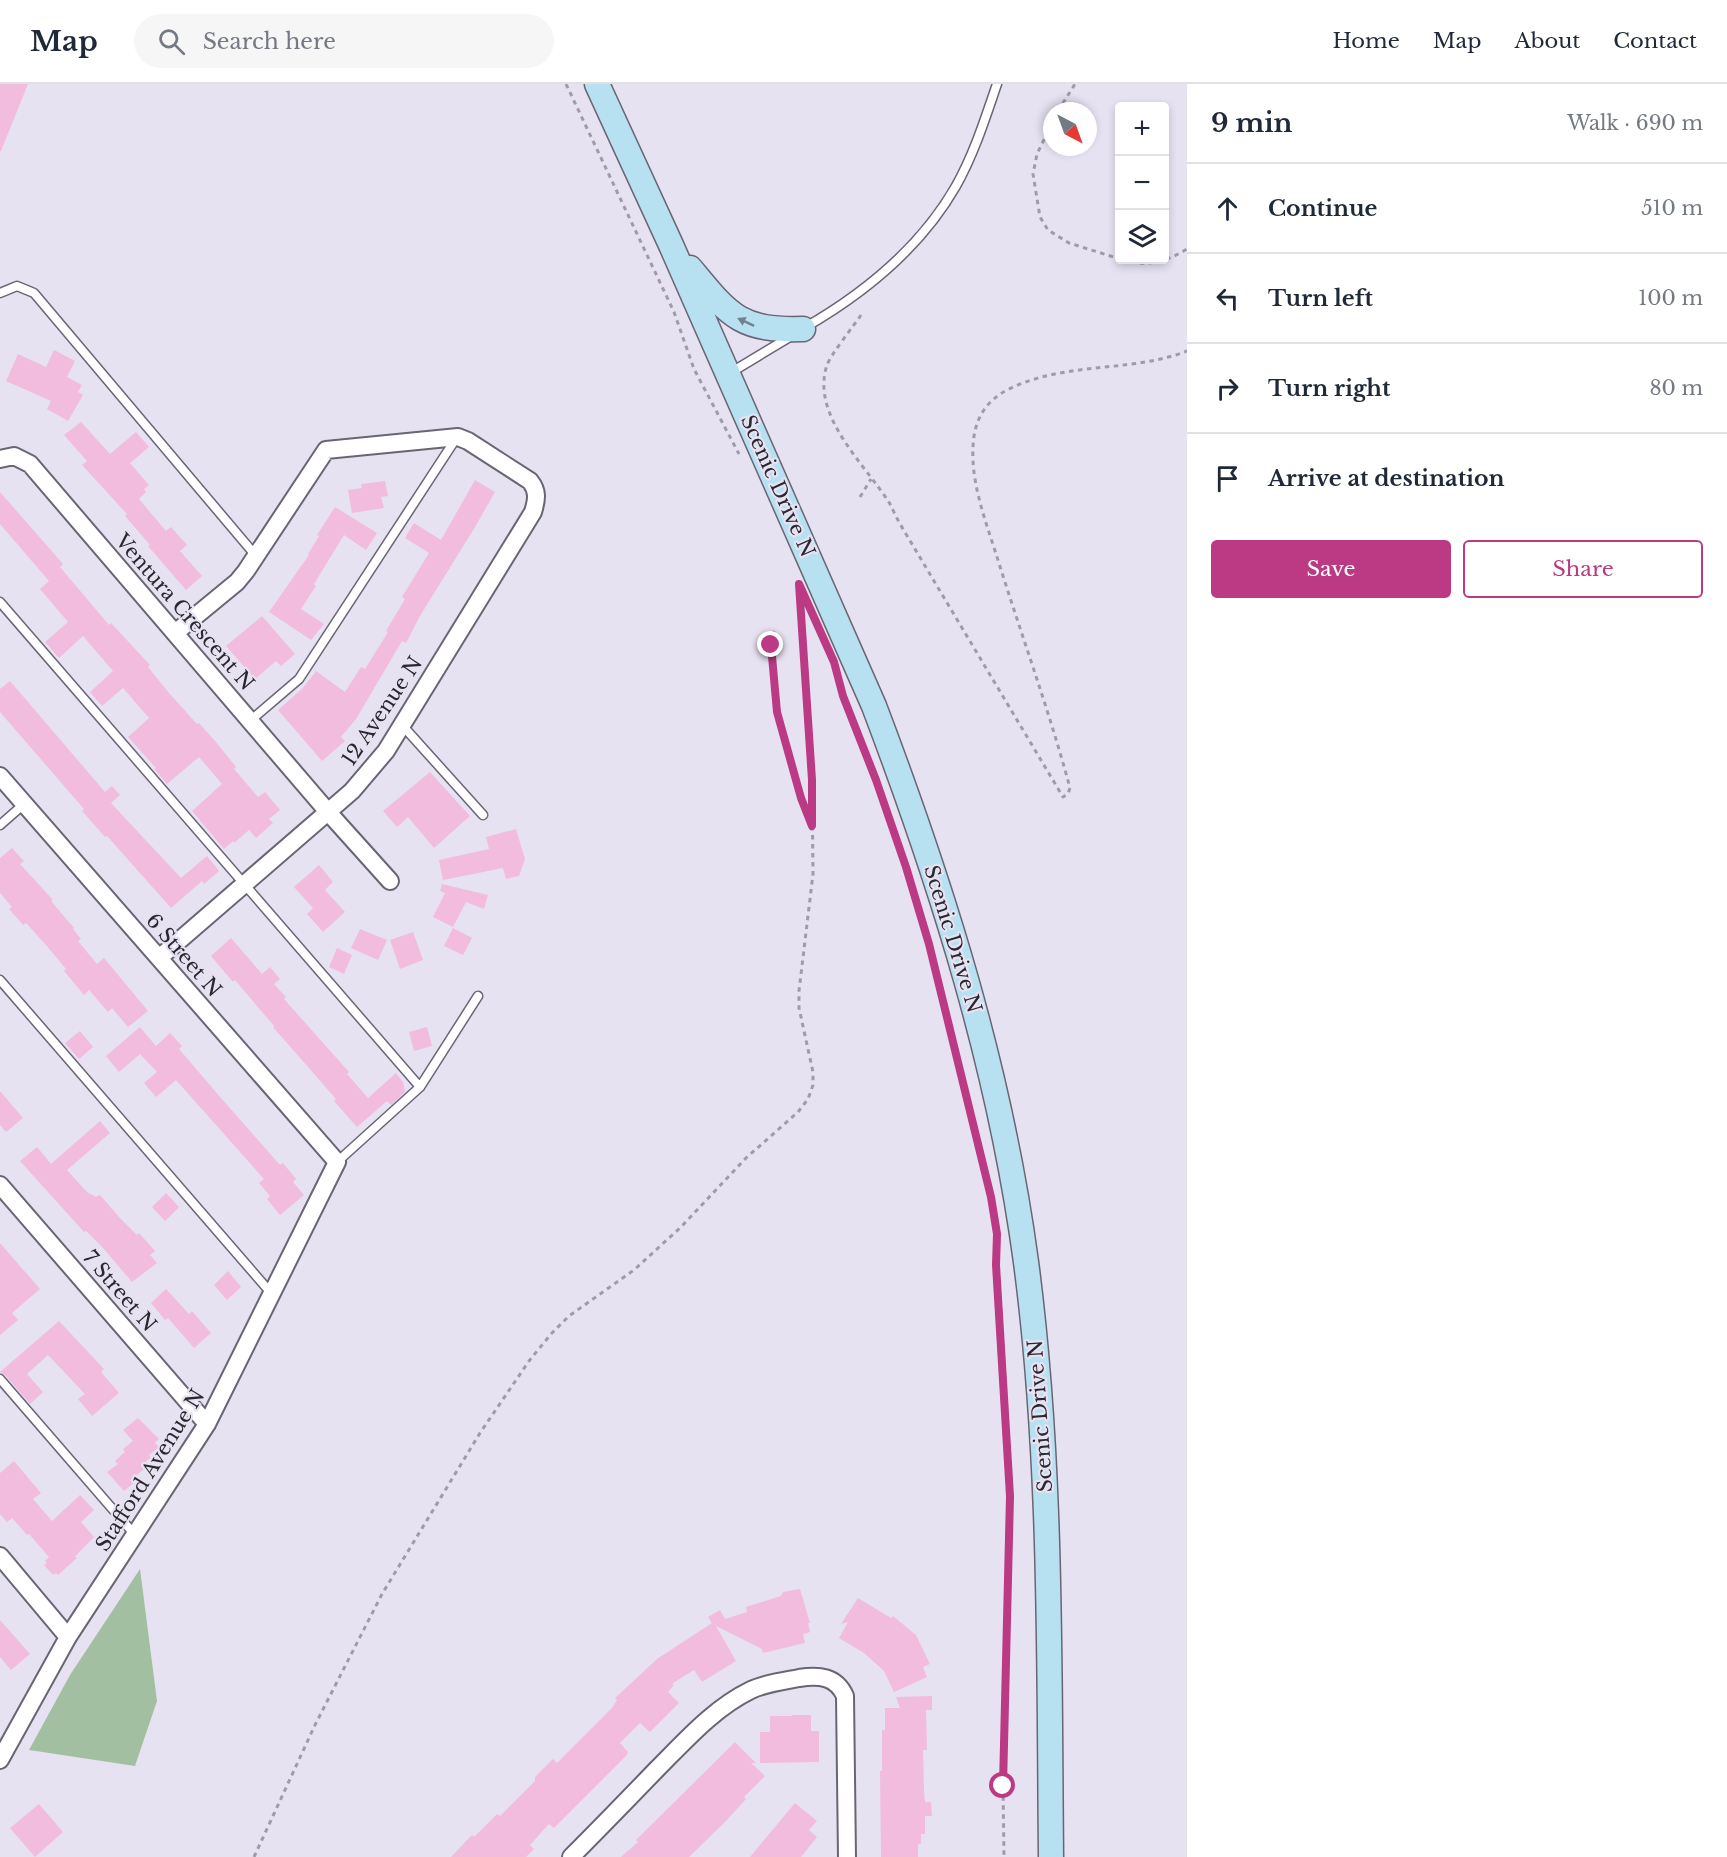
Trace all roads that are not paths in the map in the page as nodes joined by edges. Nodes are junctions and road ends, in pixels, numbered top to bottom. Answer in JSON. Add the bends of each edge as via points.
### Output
{"nodes":[{"id":1,"x":597,"y":84,"type":"edge"},
{"id":2,"x":997,"y":84,"type":"edge"},
{"id":3,"x":671,"y":245,"type":"junction"},
{"id":4,"x":0,"y":293,"type":"edge"},
{"id":5,"x":803,"y":329,"type":"junction"},
{"id":6,"x":728,"y":375,"type":"junction"},
{"id":7,"x":458,"y":437,"type":"junction"},
{"id":8,"x":0,"y":459,"type":"edge"},
{"id":9,"x":256,"y":555,"type":"junction"},
{"id":10,"x":0,"y":602,"type":"edge"},
{"id":11,"x":176,"y":633,"type":"junction"},
{"id":12,"x":251,"y":720,"type":"junction"},
{"id":13,"x":402,"y":725,"type":"junction"},
{"id":14,"x":0,"y":776,"type":"edge"},
{"id":15,"x":24,"y":804,"type":"junction"},
{"id":16,"x":328,"y":812,"type":"junction"},
{"id":17,"x":483,"y":815,"type":"dead end"},
{"id":18,"x":0,"y":825,"type":"edge"},
{"id":19,"x":390,"y":881,"type":"dead end"},
{"id":20,"x":245,"y":885,"type":"junction"},
{"id":21,"x":159,"y":958,"type":"junction"},
{"id":22,"x":0,"y":980,"type":"edge"},
{"id":23,"x":478,"y":996,"type":"dead end"},
{"id":24,"x":420,"y":1087,"type":"junction"},
{"id":25,"x":337,"y":1162,"type":"junction"},
{"id":26,"x":0,"y":1185,"type":"edge"},
{"id":27,"x":271,"y":1293,"type":"junction"},
{"id":28,"x":0,"y":1379,"type":"edge"},
{"id":29,"x":207,"y":1424,"type":"junction"},
{"id":30,"x":135,"y":1535,"type":"junction"},
{"id":31,"x":0,"y":1556,"type":"edge"},
{"id":32,"x":68,"y":1637,"type":"junction"},
{"id":33,"x":2,"y":1752,"type":"edge"},
{"id":34,"x":571,"y":1857,"type":"edge"},
{"id":35,"x":847,"y":1857,"type":"edge"},
{"id":36,"x":1051,"y":1857,"type":"edge"}],
"edges":[{"from":1,"to":3,"type":"main road","name":"Scenic Drive N"},
{"from":2,"to":5,"type":"lane","via":[[968,162],[936,216],[916,241],[854,298]]},
{"from":5,"to":3,"type":"main road","one_way":true,"via":[[762,328],[734,315],[711,294]]},
{"from":3,"to":6,"type":"main road","name":"Scenic Drive N"},
{"from":4,"to":9,"type":"lane","via":[[17,286],[34,293]]},
{"from":5,"to":6,"type":"lane"},
{"from":6,"to":36,"type":"main road","name":"Scenic Drive N","via":[[843,633],[902,780],[951,923],[1000,1111],[1026,1260],[1043,1437]]},
{"from":7,"to":9,"type":"street","via":[[326,450]]},
{"from":7,"to":12,"type":"lane","via":[[299,679]]},
{"from":7,"to":13,"type":"street","name":"12 Avenue N","via":[[530,481],[537,494],[533,512]]},
{"from":8,"to":11,"type":"street","name":"Ventura Crescent N","via":[[14,456],[30,464]]},
{"from":9,"to":11,"type":"street","via":[[237,582]]},
{"from":10,"to":20,"type":"lane"},
{"from":11,"to":12,"type":"street","name":"Ventura Crescent N"},
{"from":12,"to":16,"type":"street","name":"Ventura Crescent N"},
{"from":13,"to":16,"type":"street","name":"12 Avenue N","via":[[369,773]]},
{"from":13,"to":17,"type":"lane"},
{"from":14,"to":15,"type":"street","name":"6 Street N"},
{"from":15,"to":18,"type":"lane"},
{"from":15,"to":21,"type":"street","name":"6 Street N"},
{"from":16,"to":19,"type":"street","name":"Ventura Crescent N"},
{"from":16,"to":20,"type":"street","name":"12 Avenue N"},
{"from":20,"to":21,"type":"street","name":"12 Avenue N"},
{"from":20,"to":24,"type":"lane"},
{"from":21,"to":25,"type":"street","name":"6 Street N"},
{"from":22,"to":27,"type":"lane"},
{"from":23,"to":24,"type":"lane"},
{"from":24,"to":25,"type":"lane"},
{"from":25,"to":27,"type":"street","name":"Stafford Avenue N"},
{"from":26,"to":29,"type":"street","name":"7 Street N"},
{"from":27,"to":29,"type":"street","name":"Stafford Avenue N"},
{"from":28,"to":30,"type":"lane"},
{"from":29,"to":30,"type":"street","name":"Stafford Avenue N"},
{"from":30,"to":32,"type":"street","name":"Stafford Avenue N"},
{"from":31,"to":32,"type":"street"},
{"from":32,"to":33,"type":"street","name":"Stafford Avenue N"},
{"from":34,"to":35,"type":"street","via":[[697,1728],[729,1703],[771,1683],[812,1676],[830,1679],[845,1696]]}]}
